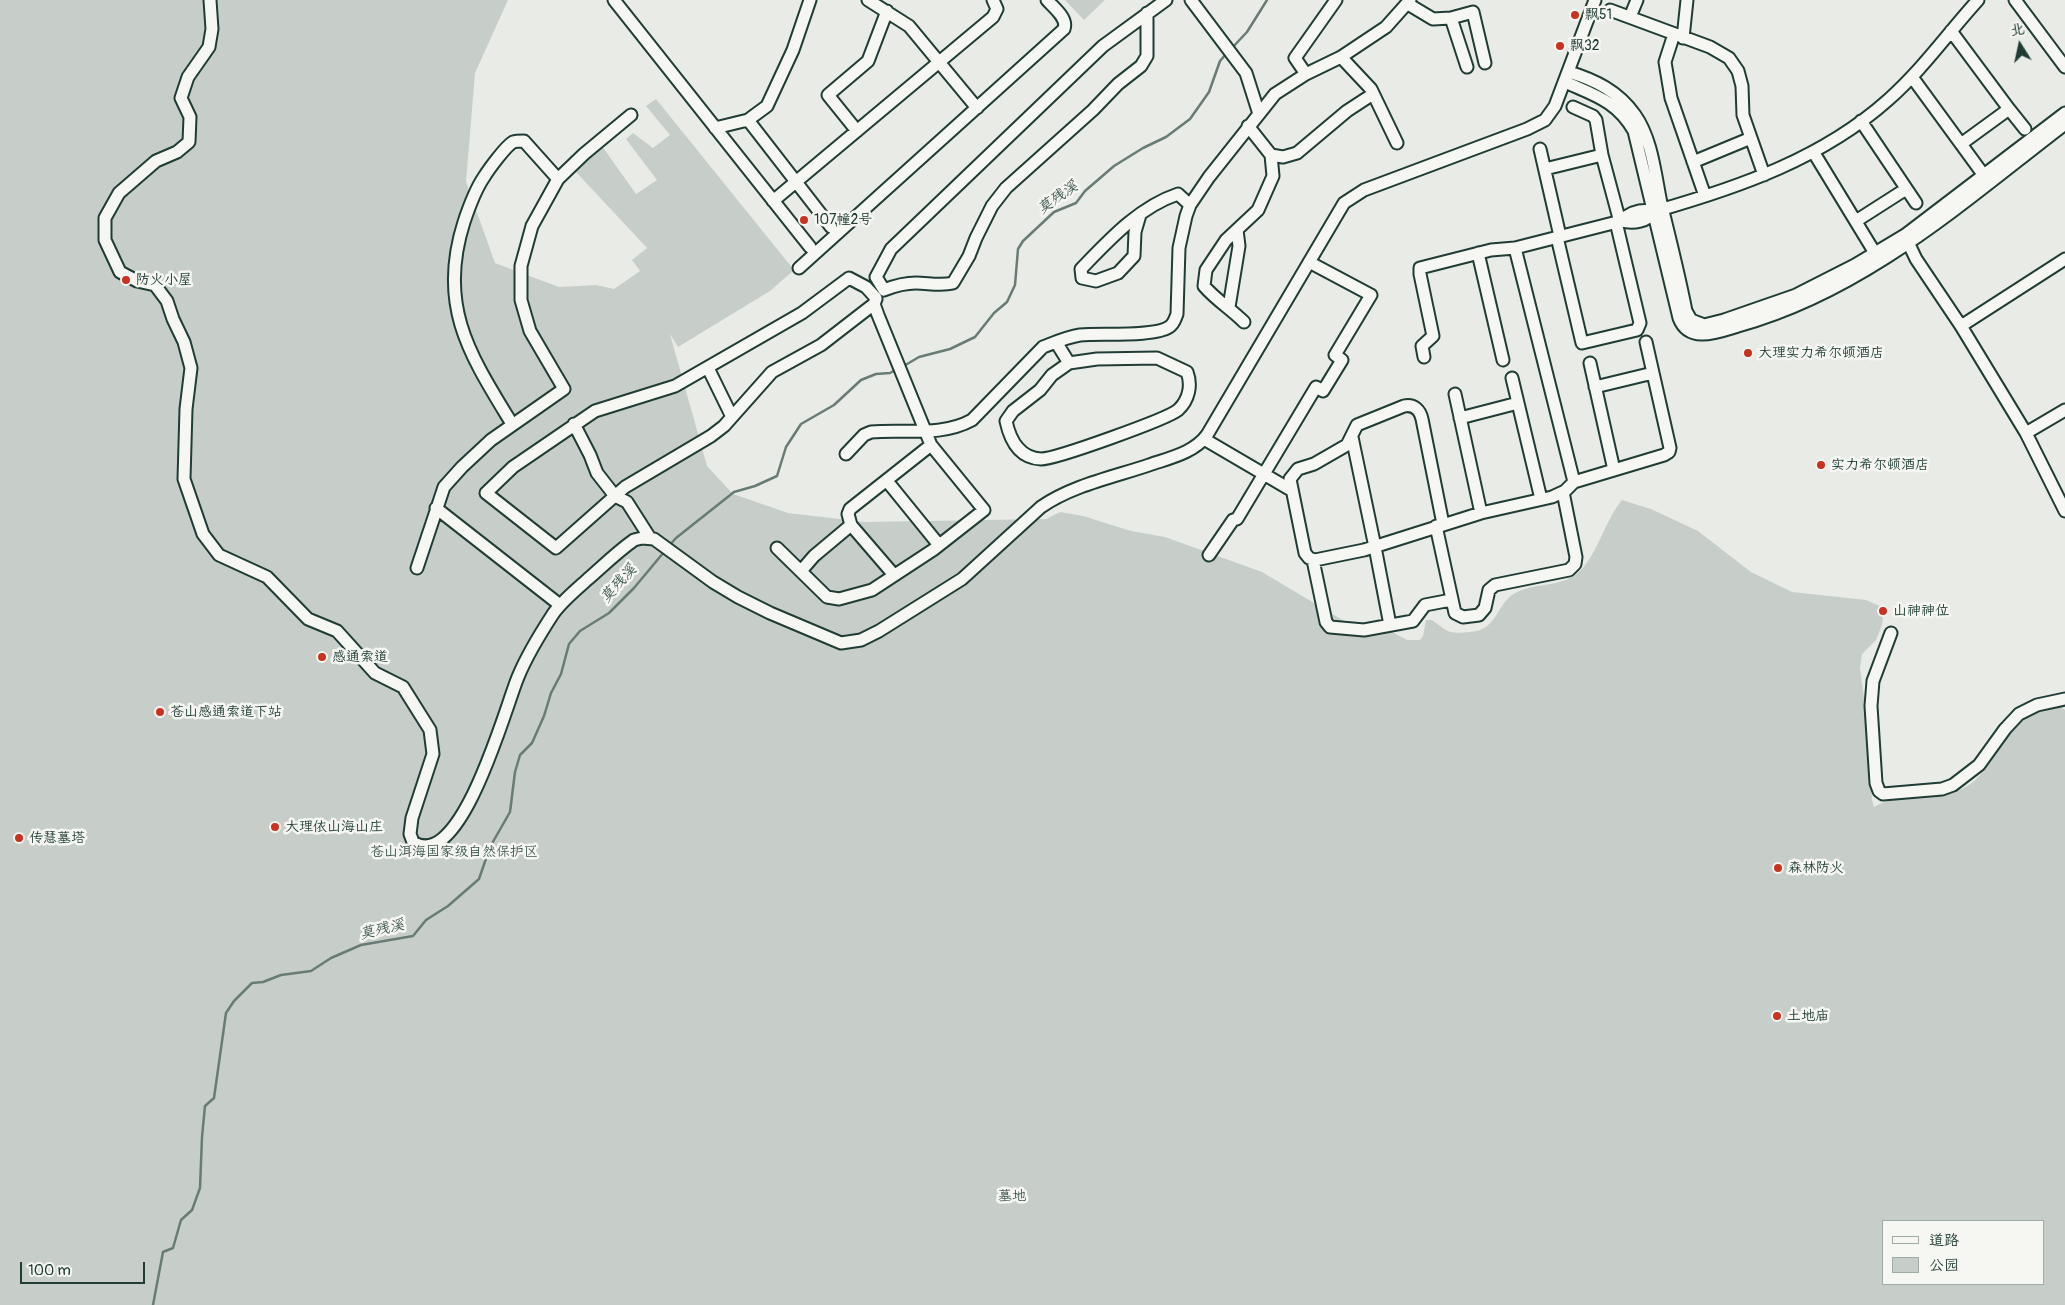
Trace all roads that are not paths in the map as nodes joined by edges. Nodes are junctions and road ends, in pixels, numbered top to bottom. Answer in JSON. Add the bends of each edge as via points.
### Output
{"nodes":[{"id":1,"x":210,"y":0,"type":"edge"},
{"id":2,"x":614,"y":0,"type":"edge"},
{"id":3,"x":810,"y":0,"type":"edge"},
{"id":4,"x":993,"y":0,"type":"edge"},
{"id":5,"x":1047,"y":0,"type":"edge"},
{"id":6,"x":1166,"y":0,"type":"edge"},
{"id":7,"x":1191,"y":0,"type":"edge"},
{"id":8,"x":1336,"y":0,"type":"edge"},
{"id":9,"x":1595,"y":0,"type":"edge"},
{"id":10,"x":1637,"y":0,"type":"edge"},
{"id":11,"x":1687,"y":0,"type":"edge"},
{"id":12,"x":1978,"y":0,"type":"edge"},
{"id":13,"x":2015,"y":0,"type":"edge"},
{"id":14,"x":872,"y":1,"type":"edge"},
{"id":15,"x":1409,"y":2,"type":"edge"},
{"id":16,"x":1610,"y":10,"type":"dead end"},
{"id":17,"x":887,"y":11,"type":"junction"},
{"id":18,"x":1147,"y":13,"type":"junction"},
{"id":19,"x":1630,"y":17,"type":"junction"},
{"id":20,"x":1451,"y":18,"type":"junction"},
{"id":21,"x":1951,"y":31,"type":"junction"},
{"id":22,"x":1679,"y":36,"type":"junction"},
{"id":23,"x":1341,"y":56,"type":"junction"},
{"id":24,"x":1486,"y":62,"type":"dead end"},
{"id":25,"x":938,"y":63,"type":"junction"},
{"id":26,"x":2064,"y":63,"type":"edge"},
{"id":27,"x":1467,"y":68,"type":"dead end"},
{"id":28,"x":1306,"y":74,"type":"junction"},
{"id":29,"x":1567,"y":77,"type":"junction"},
{"id":30,"x":1912,"y":77,"type":"junction"},
{"id":31,"x":1373,"y":94,"type":"junction"},
{"id":32,"x":1573,"y":107,"type":"dead end"},
{"id":33,"x":977,"y":108,"type":"junction"},
{"id":34,"x":2010,"y":109,"type":"junction"},
{"id":35,"x":1259,"y":114,"type":"junction"},
{"id":36,"x":631,"y":115,"type":"dead end"},
{"id":37,"x":2064,"y":118,"type":"edge"},
{"id":38,"x":748,"y":120,"type":"junction"},
{"id":39,"x":1861,"y":121,"type":"junction"},
{"id":40,"x":1248,"y":126,"type":"junction"},
{"id":41,"x":715,"y":128,"type":"junction"},
{"id":42,"x":2025,"y":129,"type":"dead end"},
{"id":43,"x":856,"y":131,"type":"junction"},
{"id":44,"x":1751,"y":138,"type":"junction"},
{"id":45,"x":1397,"y":143,"type":"dead end"},
{"id":46,"x":1961,"y":144,"type":"junction"},
{"id":47,"x":1540,"y":148,"type":"dead end"},
{"id":48,"x":1814,"y":152,"type":"junction"},
{"id":49,"x":1271,"y":155,"type":"junction"},
{"id":50,"x":1602,"y":155,"type":"junction"},
{"id":51,"x":1693,"y":162,"type":"junction"},
{"id":52,"x":1545,"y":169,"type":"junction"},
{"id":53,"x":1764,"y":176,"type":"junction"},
{"id":54,"x":558,"y":179,"type":"junction"},
{"id":55,"x":1986,"y":179,"type":"junction"},
{"id":56,"x":796,"y":182,"type":"junction"},
{"id":57,"x":1906,"y":189,"type":"junction"},
{"id":58,"x":1705,"y":196,"type":"junction"},
{"id":59,"x":773,"y":201,"type":"junction"},
{"id":60,"x":1916,"y":203,"type":"dead end"},
{"id":61,"x":1190,"y":205,"type":"junction"},
{"id":62,"x":1659,"y":210,"type":"junction"},
{"id":63,"x":1140,"y":215,"type":"junction"},
{"id":64,"x":1856,"y":221,"type":"junction"},
{"id":65,"x":1619,"y":222,"type":"junction"},
{"id":66,"x":831,"y":227,"type":"dead end"},
{"id":67,"x":1237,"y":230,"type":"junction"},
{"id":68,"x":1559,"y":237,"type":"junction"},
{"id":69,"x":1907,"y":240,"type":"junction"},
{"id":70,"x":810,"y":248,"type":"dead end"},
{"id":71,"x":1515,"y":248,"type":"junction"},
{"id":72,"x":1478,"y":253,"type":"junction"},
{"id":73,"x":1878,"y":257,"type":"junction"},
{"id":74,"x":2065,"y":259,"type":"edge"},
{"id":75,"x":1309,"y":262,"type":"junction"},
{"id":76,"x":799,"y":268,"type":"dead end"},
{"id":77,"x":876,"y":277,"type":"junction"},
{"id":78,"x":866,"y":286,"type":"junction"},
{"id":79,"x":878,"y":298,"type":"junction"},
{"id":80,"x":1229,"y":307,"type":"junction"},
{"id":81,"x":1244,"y":322,"type":"dead end"},
{"id":82,"x":1961,"y":326,"type":"junction"},
{"id":83,"x":1056,"y":342,"type":"junction"},
{"id":84,"x":1646,"y":342,"type":"dead end"},
{"id":85,"x":1424,"y":357,"type":"dead end"},
{"id":86,"x":1503,"y":360,"type":"dead end"},
{"id":87,"x":1069,"y":363,"type":"junction"},
{"id":88,"x":1590,"y":363,"type":"dead end"},
{"id":89,"x":708,"y":368,"type":"junction"},
{"id":90,"x":1653,"y":373,"type":"junction"},
{"id":91,"x":1512,"y":378,"type":"dead end"},
{"id":92,"x":1595,"y":386,"type":"junction"},
{"id":93,"x":1455,"y":394,"type":"dead end"},
{"id":94,"x":1518,"y":403,"type":"junction"},
{"id":95,"x":2065,"y":410,"type":"edge"},
{"id":96,"x":732,"y":417,"type":"junction"},
{"id":97,"x":1460,"y":418,"type":"junction"},
{"id":98,"x":512,"y":424,"type":"junction"},
{"id":99,"x":574,"y":424,"type":"junction"},
{"id":100,"x":927,"y":431,"type":"junction"},
{"id":101,"x":2026,"y":432,"type":"junction"},
{"id":102,"x":1352,"y":437,"type":"junction"},
{"id":103,"x":1204,"y":440,"type":"junction"},
{"id":104,"x":932,"y":445,"type":"junction"},
{"id":105,"x":846,"y":454,"type":"dead end"},
{"id":106,"x":1614,"y":470,"type":"junction"},
{"id":107,"x":1264,"y":474,"type":"junction"},
{"id":108,"x":887,"y":481,"type":"junction"},
{"id":109,"x":1574,"y":482,"type":"junction"},
{"id":110,"x":1291,"y":490,"type":"junction"},
{"id":111,"x":1563,"y":492,"type":"junction"},
{"id":112,"x":615,"y":496,"type":"junction"},
{"id":113,"x":1541,"y":499,"type":"junction"},
{"id":114,"x":436,"y":508,"type":"junction"},
{"id":115,"x":2065,"y":511,"type":"edge"},
{"id":116,"x":1481,"y":513,"type":"junction"},
{"id":117,"x":851,"y":525,"type":"junction"},
{"id":118,"x":1439,"y":525,"type":"junction"},
{"id":119,"x":652,"y":539,"type":"junction"},
{"id":120,"x":939,"y":545,"type":"junction"},
{"id":121,"x":1375,"y":546,"type":"junction"},
{"id":122,"x":777,"y":548,"type":"dead end"},
{"id":123,"x":1209,"y":555,"type":"dead end"},
{"id":124,"x":1313,"y":560,"type":"junction"},
{"id":125,"x":417,"y":568,"type":"dead end"},
{"id":126,"x":801,"y":571,"type":"junction"},
{"id":127,"x":894,"y":575,"type":"junction"},
{"id":128,"x":1451,"y":600,"type":"junction"},
{"id":129,"x":560,"y":605,"type":"junction"},
{"id":130,"x":1390,"y":625,"type":"junction"},
{"id":131,"x":1891,"y":633,"type":"dead end"},
{"id":132,"x":2065,"y":699,"type":"edge"}],
"edges":[{"from":1,"to":129,"type":"street","via":[[212,29],[209,47],[188,77],[180,98],[190,117],[189,142],[177,152],[156,161],[119,193],[105,218],[105,240],[120,272],[155,284],[167,300],[184,342],[190,368],[184,479],[203,534],[219,555],[266,577],[308,619],[337,630],[375,673],[403,687],[430,730],[433,754],[412,818],[411,839],[418,845],[440,842],[457,822],[490,759],[522,666]]},
{"from":2,"to":41,"type":"street"},
{"from":3,"to":38,"type":"street","via":[[767,106]]},
{"from":4,"to":25,"type":"street","via":[[997,9],[993,18]]},
{"from":5,"to":33,"type":"street","via":[[1063,19],[1064,30]]},
{"from":6,"to":18,"type":"street"},
{"from":7,"to":35,"type":"street","via":[[1246,73]]},
{"from":8,"to":28,"type":"street","via":[[1295,58]]},
{"from":9,"to":29,"type":"street"},
{"from":10,"to":19,"type":"street"},
{"from":11,"to":22,"type":"street"},
{"from":12,"to":21,"type":"street"},
{"from":13,"to":26,"type":"street"},
{"from":14,"to":17,"type":"street"},
{"from":15,"to":20,"type":"street","via":[[1433,19]]},
{"from":15,"to":23,"type":"street","via":[[1386,27]]},
{"from":16,"to":19,"type":"street"},
{"from":17,"to":25,"type":"street","via":[[909,26]]},
{"from":17,"to":43,"type":"street","via":[[868,61],[828,95]]},
{"from":18,"to":77,"type":"street","via":[[1103,46],[932,208],[891,249]]},
{"from":18,"to":79,"type":"street","via":[[1147,56],[1141,66],[1006,188],[992,206],[953,283],[899,285]]},
{"from":19,"to":22,"type":"street"},
{"from":20,"to":24,"type":"street","via":[[1473,12]]},
{"from":20,"to":27,"type":"street"},
{"from":21,"to":30,"type":"street"},
{"from":21,"to":34,"type":"street"},
{"from":22,"to":44,"type":"street","via":[[1721,53],[1736,68],[1742,86],[1743,114]]},
{"from":22,"to":51,"type":"street","via":[[1665,66],[1671,98]]},
{"from":23,"to":28,"type":"street"},
{"from":23,"to":31,"type":"street"},
{"from":25,"to":33,"type":"street"},
{"from":25,"to":43,"type":"street"},
{"from":28,"to":35,"type":"street","via":[[1275,94]]},
{"from":29,"to":62,"type":"street","via":[[1598,82],[1634,130]]},
{"from":29,"to":75,"type":"street","via":[[1551,114],[1538,124],[1370,187],[1350,198],[1338,211]]},
{"from":30,"to":39,"type":"street"},
{"from":30,"to":46,"type":"street"},
{"from":31,"to":45,"type":"street"},
{"from":31,"to":49,"type":"street","via":[[1347,111],[1297,153],[1283,157]]},
{"from":32,"to":50,"type":"street","via":[[1593,116]]},
{"from":33,"to":76,"type":"street"},
{"from":34,"to":42,"type":"street"},
{"from":34,"to":46,"type":"street"},
{"from":35,"to":40,"type":"street"},
{"from":36,"to":54,"type":"street"},
{"from":37,"to":55,"type":"street"},
{"from":38,"to":41,"type":"street"},
{"from":38,"to":56,"type":"street"},
{"from":39,"to":48,"type":"street"},
{"from":39,"to":57,"type":"street"},
{"from":40,"to":49,"type":"street"},
{"from":40,"to":61,"type":"street"},
{"from":41,"to":59,"type":"street"},
{"from":43,"to":56,"type":"street"},
{"from":44,"to":51,"type":"street"},
{"from":44,"to":53,"type":"street"},
{"from":46,"to":55,"type":"street"},
{"from":47,"to":52,"type":"street"},
{"from":48,"to":53,"type":"street"},
{"from":48,"to":64,"type":"street"},
{"from":49,"to":67,"type":"street","via":[[1273,176],[1258,210]]},
{"from":50,"to":52,"type":"street"},
{"from":50,"to":65,"type":"street"},
{"from":51,"to":58,"type":"street"},
{"from":52,"to":68,"type":"street"},
{"from":53,"to":58,"type":"street"},
{"from":54,"to":98,"type":"street","via":[[532,226],[521,266],[521,300],[530,332],[564,389]]},
{"from":54,"to":98,"type":"street","via":[[524,141],[513,142],[480,182],[458,242],[455,266],[458,318],[481,372]]},
{"from":55,"to":69,"type":"street"},
{"from":56,"to":59,"type":"street"},
{"from":56,"to":66,"type":"street"},
{"from":57,"to":60,"type":"street"},
{"from":57,"to":64,"type":"street"},
{"from":58,"to":62,"type":"street"},
{"from":59,"to":70,"type":"street"},
{"from":61,"to":63,"type":"street","via":[[1178,194],[1162,199]]},
{"from":61,"to":83,"type":"street","via":[[1179,248],[1174,322],[1169,327],[1150,332],[1080,335]]},
{"from":62,"to":65,"type":"street","via":[[1638,212]]},
{"from":62,"to":73,"type":"street","via":[[1679,318],[1684,327],[1696,334],[1711,334],[1799,305],[1862,273]]},
{"from":63,"to":63,"type":"street","via":[[1120,229],[1081,269],[1082,278],[1096,281],[1118,273],[1134,256]]},
{"from":64,"to":73,"type":"street"},
{"from":65,"to":68,"type":"street"},
{"from":65,"to":68,"type":"street","via":[[1640,323],[1637,330],[1620,335],[1582,343]]},
{"from":67,"to":80,"type":"street","via":[[1239,246]]},
{"from":67,"to":80,"type":"street","via":[[1226,240],[1206,270],[1204,286],[1213,297]]},
{"from":68,"to":71,"type":"street"},
{"from":69,"to":73,"type":"street"},
{"from":69,"to":82,"type":"street"},
{"from":71,"to":72,"type":"street"},
{"from":71,"to":109,"type":"street"},
{"from":72,"to":85,"type":"street","via":[[1420,268],[1434,336],[1423,344]]},
{"from":72,"to":86,"type":"street"},
{"from":74,"to":82,"type":"street"},
{"from":75,"to":103,"type":"street"},
{"from":75,"to":107,"type":"street","via":[[1372,295],[1335,355],[1342,360],[1338,367],[1323,391],[1316,387]]},
{"from":77,"to":78,"type":"street"},
{"from":77,"to":79,"type":"street"},
{"from":78,"to":79,"type":"street"},
{"from":78,"to":89,"type":"street","via":[[849,278],[802,313]]},
{"from":79,"to":96,"type":"street","via":[[821,345],[772,372]]},
{"from":79,"to":100,"type":"street","via":[[900,368]]},
{"from":80,"to":81,"type":"street"},
{"from":82,"to":101,"type":"street"},
{"from":83,"to":87,"type":"street"},
{"from":83,"to":100,"type":"street","via":[[1044,347],[972,420]]},
{"from":84,"to":90,"type":"street"},
{"from":87,"to":87,"type":"street","via":[[1013,410],[1006,420],[1009,438],[1024,454],[1042,459],[1080,448],[1150,423],[1177,410],[1188,396],[1190,381],[1187,372],[1157,358]]},
{"from":88,"to":92,"type":"street"},
{"from":89,"to":96,"type":"street"},
{"from":89,"to":99,"type":"street","via":[[675,386],[596,411]]},
{"from":90,"to":92,"type":"street"},
{"from":90,"to":106,"type":"street","via":[[1670,450],[1664,456]]},
{"from":91,"to":94,"type":"street"},
{"from":92,"to":106,"type":"street"},
{"from":93,"to":97,"type":"street"},
{"from":94,"to":97,"type":"street"},
{"from":94,"to":113,"type":"street"},
{"from":95,"to":101,"type":"street"},
{"from":96,"to":112,"type":"street","via":[[711,436]]},
{"from":97,"to":116,"type":"street"},
{"from":98,"to":114,"type":"street","via":[[462,467],[444,487]]},
{"from":99,"to":112,"type":"street","via":[[597,473]]},
{"from":99,"to":112,"type":"street","via":[[513,467],[486,494],[556,548]]},
{"from":100,"to":104,"type":"street"},
{"from":100,"to":105,"type":"street","via":[[871,432]]},
{"from":101,"to":115,"type":"street"},
{"from":102,"to":110,"type":"street","via":[[1347,445],[1314,464],[1294,471],[1290,478]]},
{"from":102,"to":118,"type":"street","via":[[1357,425],[1404,406],[1417,408],[1422,419]]},
{"from":102,"to":121,"type":"street"},
{"from":103,"to":107,"type":"street"},
{"from":103,"to":119,"type":"street","via":[[1180,454],[1052,500],[962,579],[892,624],[853,642],[841,643],[770,613],[713,582]]},
{"from":104,"to":108,"type":"street"},
{"from":104,"to":120,"type":"street","via":[[984,510]]},
{"from":106,"to":109,"type":"street"},
{"from":107,"to":110,"type":"street"},
{"from":107,"to":123,"type":"street","via":[[1237,519],[1233,520]]},
{"from":108,"to":117,"type":"street","via":[[850,509]]},
{"from":108,"to":120,"type":"street"},
{"from":109,"to":111,"type":"street"},
{"from":110,"to":124,"type":"street","via":[[1305,553]]},
{"from":111,"to":113,"type":"street"},
{"from":111,"to":128,"type":"street","via":[[1576,557],[1573,567],[1493,586],[1479,615],[1458,616]]},
{"from":112,"to":119,"type":"street","via":[[627,502]]},
{"from":113,"to":116,"type":"street"},
{"from":114,"to":125,"type":"street"},
{"from":114,"to":129,"type":"street"},
{"from":116,"to":118,"type":"street"},
{"from":117,"to":126,"type":"street"},
{"from":117,"to":127,"type":"street"},
{"from":118,"to":121,"type":"street"},
{"from":118,"to":128,"type":"street"},
{"from":119,"to":129,"type":"street","via":[[639,538],[628,544]]},
{"from":120,"to":127,"type":"street"},
{"from":121,"to":124,"type":"street"},
{"from":121,"to":130,"type":"street"},
{"from":122,"to":126,"type":"street"},
{"from":124,"to":130,"type":"street","via":[[1328,626],[1356,630]]},
{"from":126,"to":127,"type":"street","via":[[828,597],[836,599],[872,590]]},
{"from":128,"to":130,"type":"street","via":[[1425,605],[1415,621]]},
{"from":131,"to":132,"type":"street","via":[[1874,675],[1871,706],[1876,783],[1883,794],[1953,786],[1980,765],[2019,714],[2037,705]]}]}
